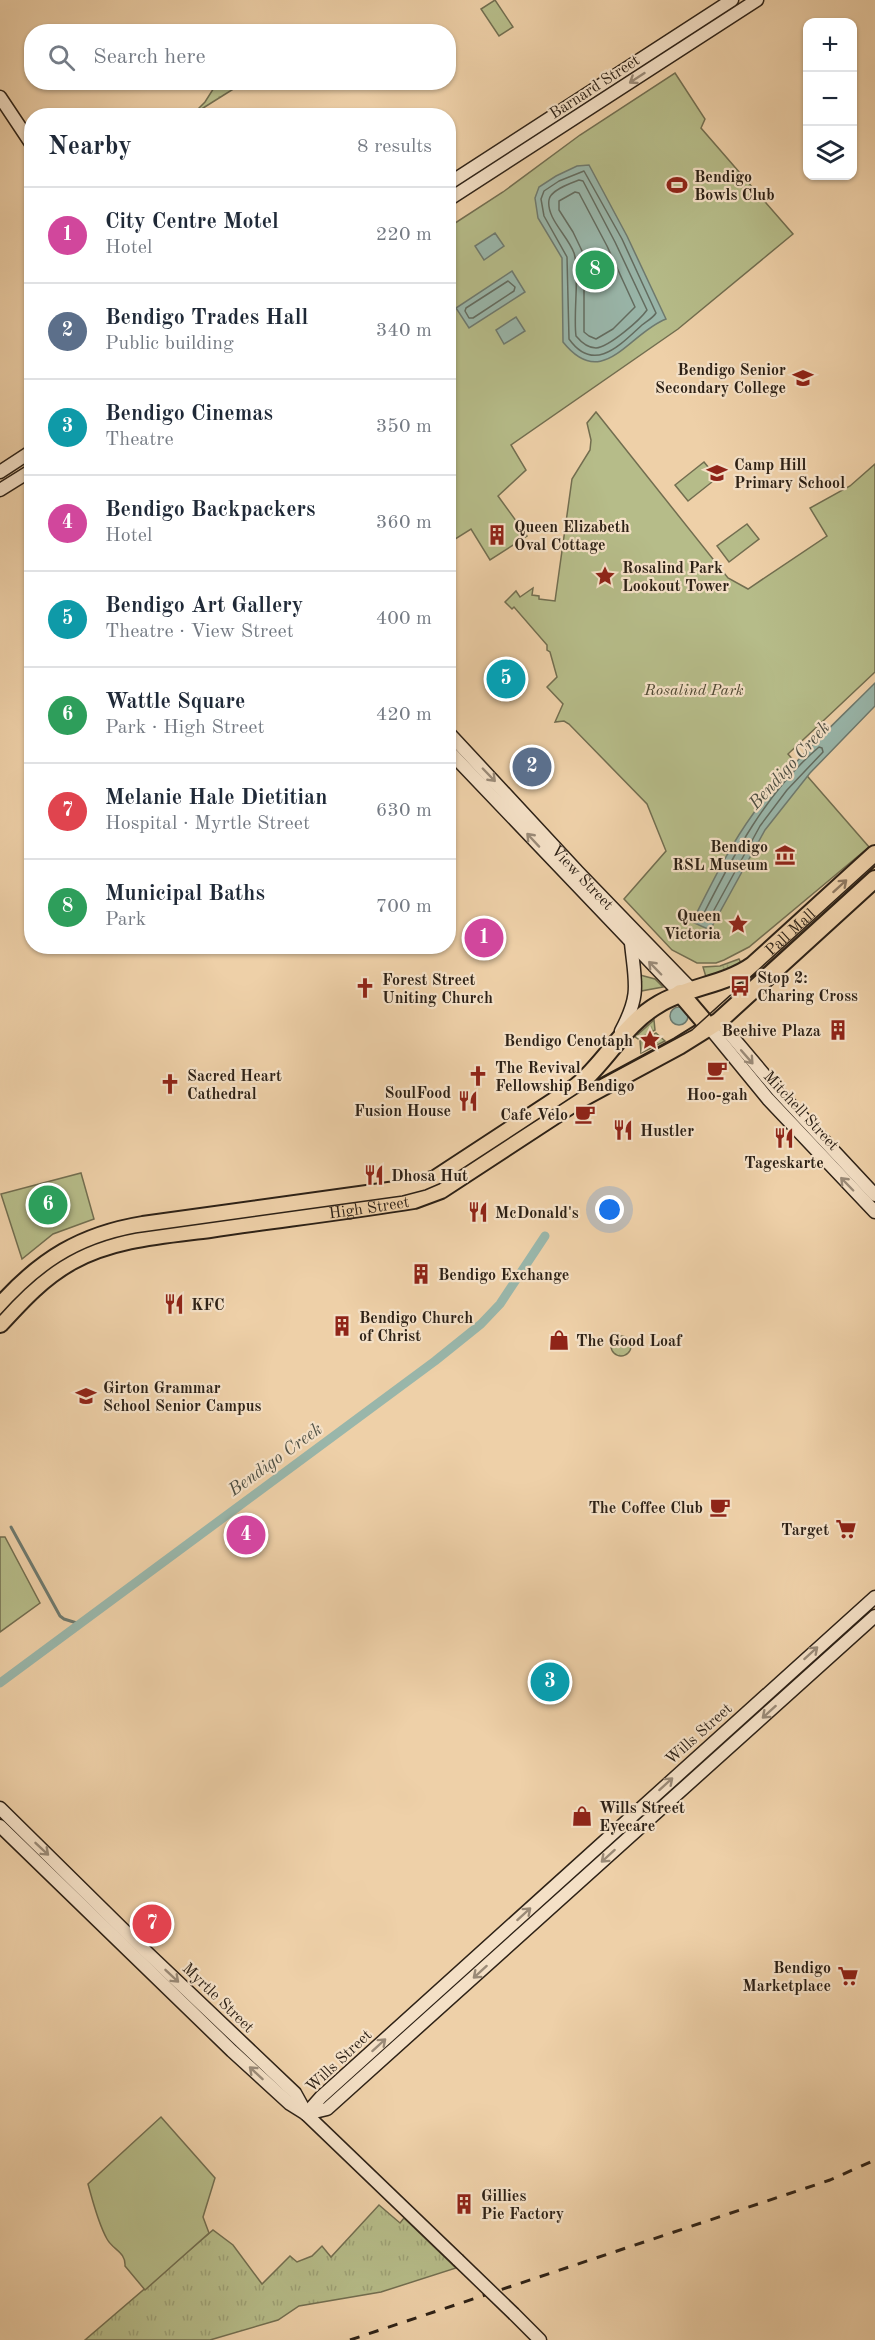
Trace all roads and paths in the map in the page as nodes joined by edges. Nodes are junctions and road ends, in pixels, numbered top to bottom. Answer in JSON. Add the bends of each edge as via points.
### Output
{"nodes":[{"id":1,"x":732,"y":0,"type":"edge"},
{"id":2,"x":757,"y":0,"type":"edge"},
{"id":3,"x":732,"y":16,"type":"junction"},
{"id":4,"x":648,"y":55,"type":"junction"},
{"id":5,"x":0,"y":97,"type":"edge"},
{"id":6,"x":553,"y":132,"type":"junction"},
{"id":7,"x":24,"y":133,"type":"edge"},
{"id":8,"x":469,"y":170,"type":"junction"},
{"id":9,"x":456,"y":179,"type":"edge"},
{"id":10,"x":464,"y":190,"type":"junction"},
{"id":11,"x":456,"y":192,"type":"edge"},
{"id":12,"x":456,"y":195,"type":"edge"},
{"id":13,"x":24,"y":456,"type":"edge"},
{"id":14,"x":0,"y":472,"type":"edge"},
{"id":15,"x":24,"y":475,"type":"edge"},
{"id":16,"x":0,"y":490,"type":"edge"},
{"id":17,"x":456,"y":741,"type":"edge"},
{"id":18,"x":456,"y":758,"type":"edge"},
{"id":19,"x":875,"y":854,"type":"edge"},
{"id":20,"x":875,"y":879,"type":"edge"},
{"id":21,"x":635,"y":940,"type":"junction"},
{"id":22,"x":685,"y":991,"type":"junction"},
{"id":23,"x":714,"y":1024,"type":"junction"},
{"id":24,"x":611,"y":1047,"type":"junction"},
{"id":25,"x":556,"y":1108,"type":"junction"},
{"id":26,"x":825,"y":1150,"type":"junction"},
{"id":27,"x":875,"y":1195,"type":"edge"},
{"id":28,"x":875,"y":1212,"type":"edge"},
{"id":29,"x":30,"y":1283,"type":"junction"},
{"id":30,"x":0,"y":1306,"type":"edge"},
{"id":31,"x":0,"y":1324,"type":"edge"},
{"id":32,"x":875,"y":1597,"type":"edge"},
{"id":33,"x":875,"y":1616,"type":"edge"},
{"id":34,"x":0,"y":1808,"type":"edge"},
{"id":35,"x":0,"y":1826,"type":"edge"},
{"id":36,"x":576,"y":1865,"type":"junction"},
{"id":37,"x":585,"y":1876,"type":"junction"},
{"id":38,"x":306,"y":2114,"type":"junction"},
{"id":39,"x":540,"y":2340,"type":"edge"}],
"edges":[{"from":1,"to":4,"type":"main road","name":"Barnard Street"},
{"from":2,"to":3,"type":"main road","name":"Barnard Street"},
{"from":3,"to":4,"type":"main road","via":[[656,58]]},
{"from":3,"to":6,"type":"main road","name":"Barnard Street","one_way":true},
{"from":4,"to":8,"type":"main road","name":"Barnard Street"},
{"from":5,"to":7,"type":"main road"},
{"from":6,"to":8,"type":"main road","via":[[542,130]]},
{"from":6,"to":10,"type":"main road","name":"Barnard Street"},
{"from":8,"to":9,"type":"main road","name":"Barnard Street"},
{"from":10,"to":11,"type":"main road"},
{"from":10,"to":12,"type":"main road","name":"Barnard Street"},
{"from":13,"to":14,"type":"main road"},
{"from":15,"to":16,"type":"main road"},
{"from":17,"to":21,"type":"main road","name":"View Street","one_way":true},
{"from":21,"to":18,"type":"main road","name":"View Street","one_way":true},
{"from":22,"to":19,"type":"highway","name":"Pall Mall","one_way":true,"via":[[746,970]]},
{"from":20,"to":23,"type":"highway","name":"Pall Mall"},
{"from":21,"to":22,"type":"main road","name":"View Street"},
{"from":21,"to":24,"type":"main road","via":[[635,999]]},
{"from":22,"to":23,"type":"highway","name":"View Street"},
{"from":22,"to":24,"type":"highway","name":"High Street","via":[[644,1014]]},
{"from":23,"to":25,"type":"highway","name":"High Street"},
{"from":23,"to":26,"type":"main road","name":"Mitchell Street"},
{"from":24,"to":25,"type":"highway","name":"High Street"},
{"from":25,"to":29,"type":"highway","name":"High Street","via":[[481,1157],[420,1185],[344,1204],[119,1236]]},
{"from":26,"to":27,"type":"main road","name":"Mitchell Street"},
{"from":28,"to":26,"type":"main road","name":"Mitchell Street","one_way":true},
{"from":29,"to":30,"type":"highway","name":"High Street"},
{"from":29,"to":31,"type":"highway","name":"High Street"},
{"from":36,"to":32,"type":"main road","name":"Wills Street","one_way":true},
{"from":33,"to":37,"type":"main road","name":"Wills Street","one_way":true},
{"from":34,"to":38,"type":"main road","name":"Myrtle Street","one_way":true,"via":[[295,2093]]},
{"from":38,"to":35,"type":"main road","name":"Myrtle Street","one_way":true,"via":[[232,2051]]},
{"from":36,"to":37,"type":"main road"},
{"from":38,"to":36,"type":"main road","name":"Wills Street","one_way":true},
{"from":37,"to":38,"type":"main road","name":"Wills Street","one_way":true,"via":[[327,2109]]},
{"from":38,"to":39,"type":"main road","name":"Myrtle Street","bridge":true}]}
